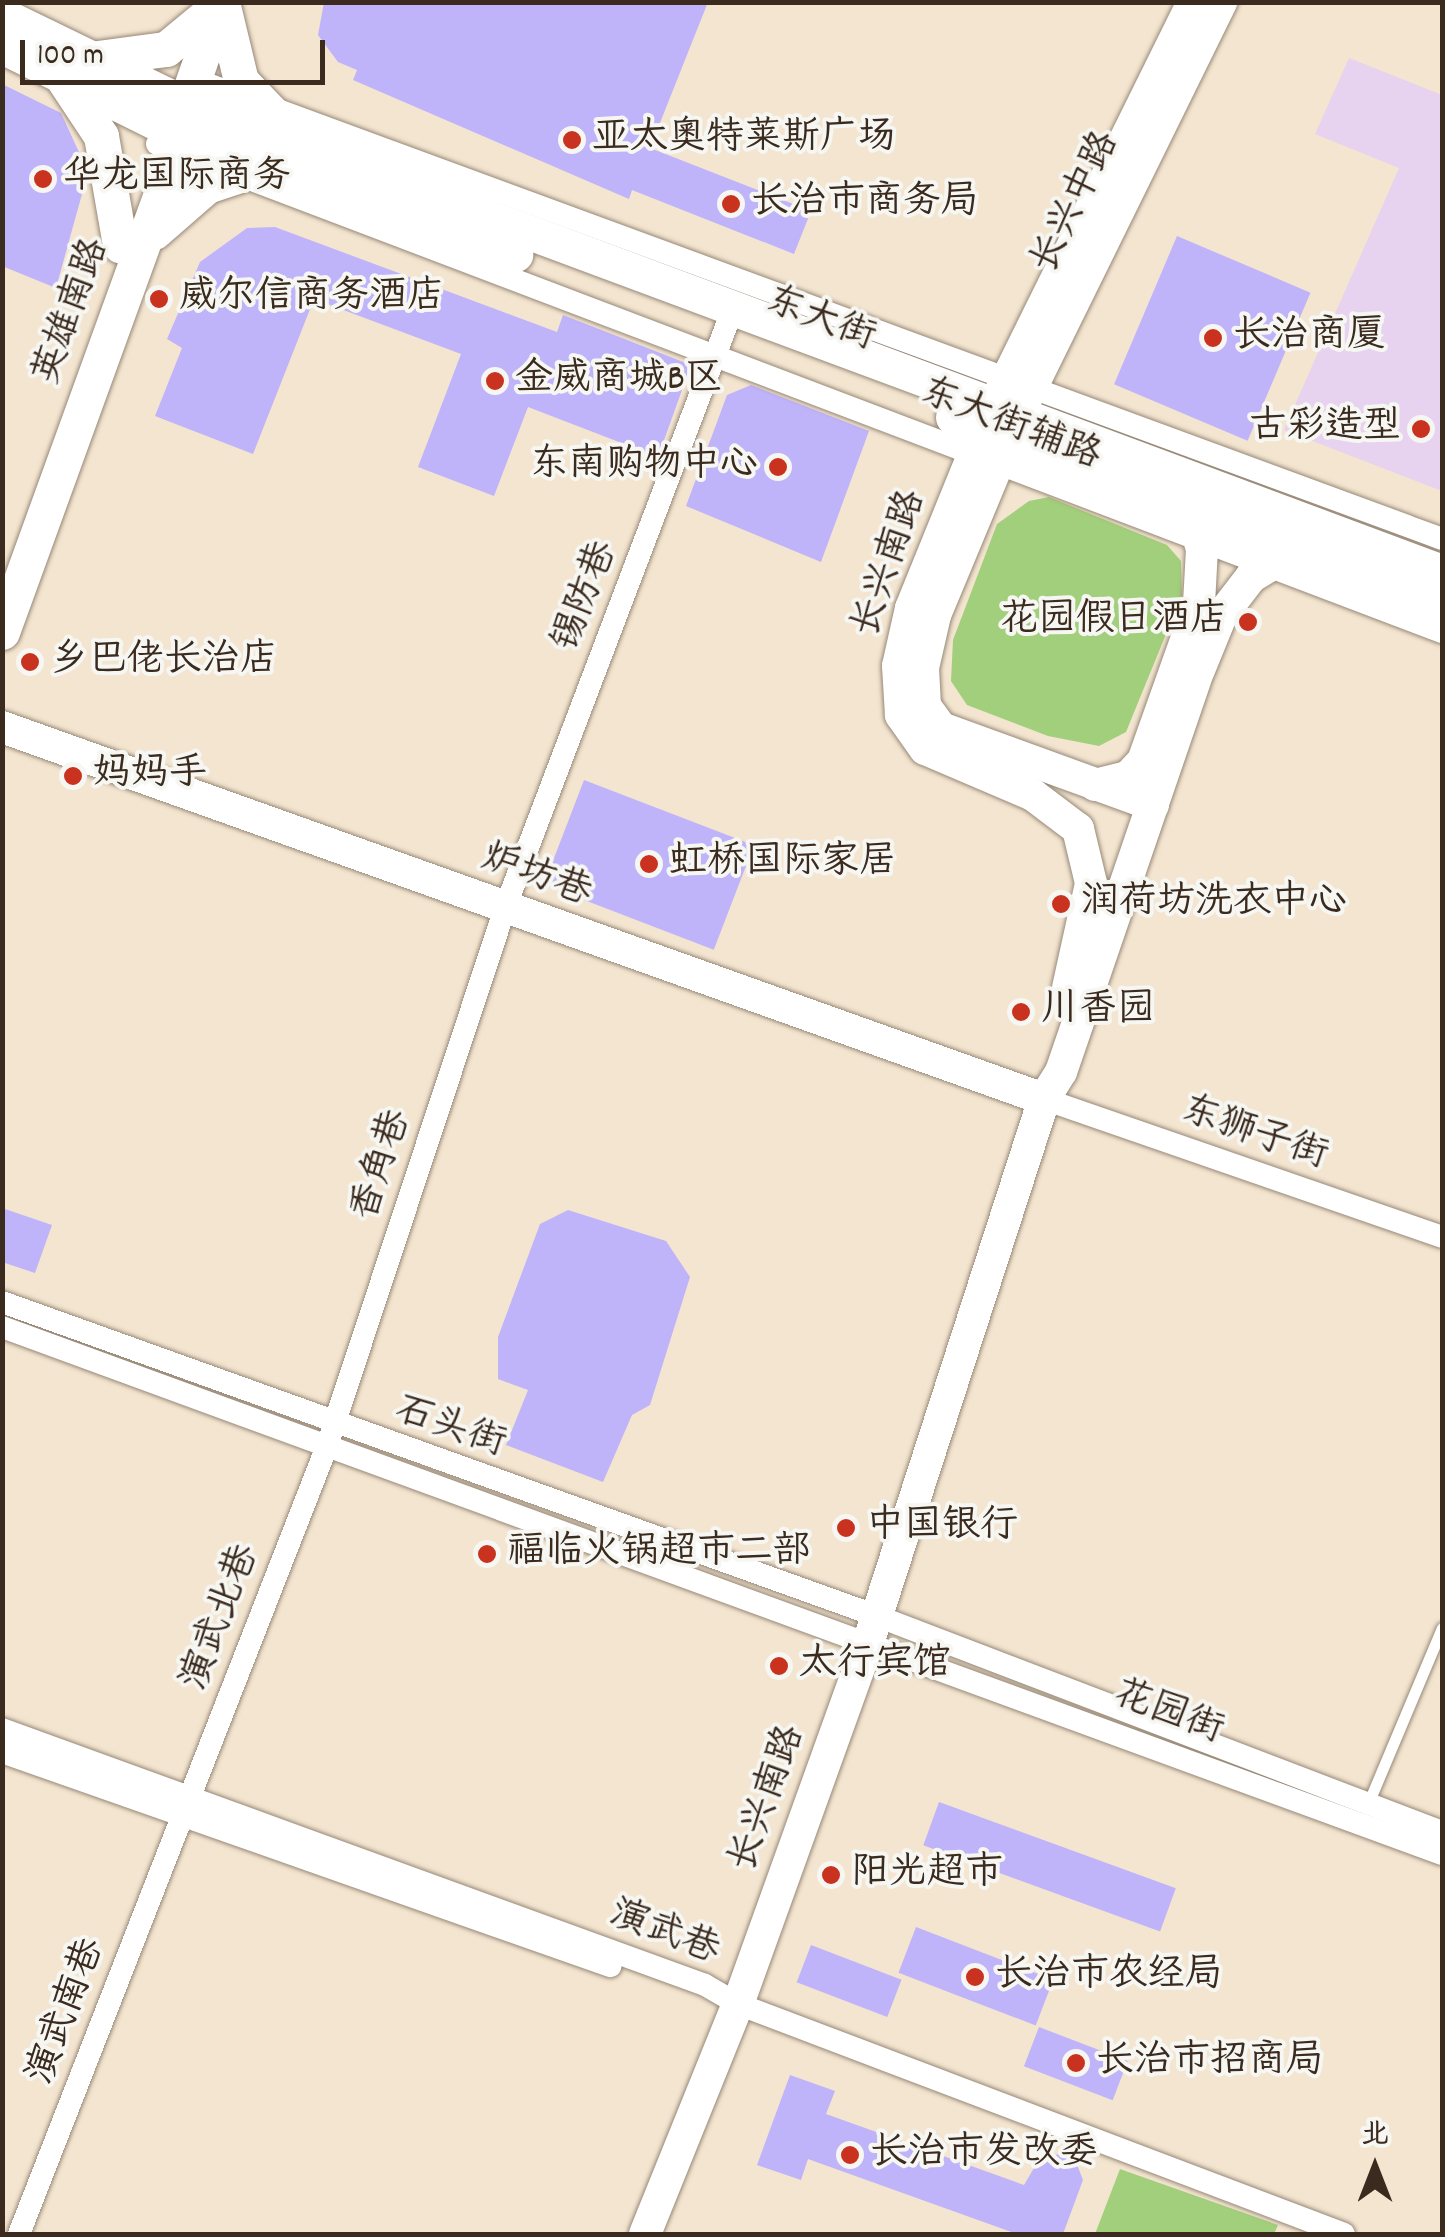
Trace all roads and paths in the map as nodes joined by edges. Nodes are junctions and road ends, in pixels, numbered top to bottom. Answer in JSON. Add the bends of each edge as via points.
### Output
{"nodes":[{"id":1,"x":1193,"y":2,"type":"edge"},
{"id":2,"x":1220,"y":2,"type":"edge"},
{"id":3,"x":222,"y":3,"type":"edge"},
{"id":4,"x":2,"y":16,"type":"edge"},
{"id":5,"x":2,"y":46,"type":"edge"},
{"id":6,"x":75,"y":67,"type":"junction"},
{"id":7,"x":258,"y":103,"type":"junction"},
{"id":8,"x":176,"y":123,"type":"junction"},
{"id":9,"x":322,"y":156,"type":"junction"},
{"id":10,"x":255,"y":170,"type":"junction"},
{"id":11,"x":130,"y":247,"type":"junction"},
{"id":12,"x":726,"y":332,"type":"junction"},
{"id":13,"x":1002,"y":420,"type":"junction"},
{"id":14,"x":1194,"y":522,"type":"junction"},
{"id":15,"x":1442,"y":539,"type":"edge"},
{"id":16,"x":1316,"y":556,"type":"junction"},
{"id":17,"x":2,"y":564,"type":"edge"},
{"id":18,"x":1271,"y":565,"type":"junction"},
{"id":19,"x":1442,"y":572,"type":"edge"},
{"id":20,"x":1442,"y":604,"type":"edge"},
{"id":21,"x":2,"y":632,"type":"edge"},
{"id":22,"x":1442,"y":632,"type":"edge"},
{"id":23,"x":2,"y":727,"type":"edge"},
{"id":24,"x":1095,"y":785,"type":"junction"},
{"id":25,"x":1153,"y":805,"type":"junction"},
{"id":26,"x":505,"y":908,"type":"junction"},
{"id":27,"x":1044,"y":1099,"type":"junction"},
{"id":28,"x":1442,"y":1237,"type":"edge"},
{"id":29,"x":2,"y":1302,"type":"edge"},
{"id":30,"x":2,"y":1327,"type":"edge"},
{"id":31,"x":330,"y":1436,"type":"junction"},
{"id":32,"x":873,"y":1628,"type":"junction"},
{"id":33,"x":1442,"y":1628,"type":"edge"},
{"id":34,"x":2,"y":1729,"type":"edge"},
{"id":35,"x":2,"y":1752,"type":"edge"},
{"id":36,"x":186,"y":1806,"type":"junction"},
{"id":37,"x":1362,"y":1813,"type":"junction"},
{"id":38,"x":1442,"y":1832,"type":"edge"},
{"id":39,"x":1442,"y":1854,"type":"edge"},
{"id":40,"x":738,"y":2004,"type":"junction"},
{"id":41,"x":1302,"y":2227,"type":"edge"},
{"id":42,"x":18,"y":2234,"type":"edge"},
{"id":43,"x":645,"y":2234,"type":"edge"},
{"id":44,"x":1344,"y":2234,"type":"edge"}],
"edges":[{"from":1,"to":13,"type":"main road","name":"长兴中路"},
{"from":2,"to":13,"type":"main road","name":"长兴中路"},
{"from":3,"to":6,"type":"main road","via":[[166,49]]},
{"from":3,"to":7,"type":"main road","via":[[241,81]]},
{"from":3,"to":8,"type":"main road","name":"英雄南路"},
{"from":4,"to":6,"type":"main road"},
{"from":5,"to":6,"type":"main road"},
{"from":6,"to":8,"type":"main road"},
{"from":6,"to":11,"type":"main road"},
{"from":7,"to":8,"type":"street","name":"东大街辅路"},
{"from":7,"to":9,"type":"main road"},
{"from":7,"to":13,"type":"street","name":"东大街辅路","via":[[745,278],[780,298],[919,350]]},
{"from":8,"to":9,"type":"main road","name":"东大街"},
{"from":8,"to":10,"type":"main road","name":"东大街"},
{"from":8,"to":11,"type":"main road","name":"英雄南路"},
{"from":9,"to":12,"type":"main road","name":"东大街"},
{"from":10,"to":11,"type":"main road","via":[[180,202]]},
{"from":10,"to":12,"type":"main road","name":"东大街"},
{"from":11,"to":17,"type":"main road","name":"英雄南路"},
{"from":11,"to":21,"type":"main road","name":"英雄南路"},
{"from":12,"to":13,"type":"main road","name":"东大街"},
{"from":12,"to":26,"type":"street","name":"锡防巷"},
{"from":13,"to":14,"type":"main road","name":"东大街"},
{"from":13,"to":15,"type":"street","name":"东大街辅路"},
{"from":13,"to":19,"type":"main road","name":"东大街"},
{"from":13,"to":24,"type":"main road","name":"长兴南路","via":[[935,616],[923,668],[925,706],[941,728]]},
{"from":13,"to":27,"type":"main road","name":"长兴南路","via":[[911,608],[897,692],[901,715],[925,749],[1033,795],[1078,829],[1088,853],[1085,926],[1045,1066]]},
{"from":14,"to":16,"type":"main road","name":"东大街"},
{"from":14,"to":18,"type":"street"},
{"from":14,"to":24,"type":"main road","via":[[1203,570],[1198,604],[1143,761],[1128,777]]},
{"from":16,"to":18,"type":"main road"},
{"from":16,"to":20,"type":"main road","name":"东大街"},
{"from":18,"to":22,"type":"street"},
{"from":18,"to":25,"type":"main road","name":"长兴南路","via":[[1242,587],[1221,616]]},
{"from":23,"to":26,"type":"main road","name":"炉坊巷"},
{"from":24,"to":25,"type":"main road","name":"长兴南路"},
{"from":25,"to":27,"type":"main road","name":"长兴南路","via":[[1061,1072]]},
{"from":26,"to":27,"type":"main road","name":"炉坊巷"},
{"from":26,"to":31,"type":"street","name":"香角巷"},
{"from":27,"to":28,"type":"street","name":"东狮子街"},
{"from":27,"to":32,"type":"main road","name":"长兴南路"},
{"from":29,"to":31,"type":"street","name":"石头街"},
{"from":30,"to":31,"type":"street","name":"石头街"},
{"from":31,"to":32,"type":"street","name":"石头街"},
{"from":31,"to":36,"type":"street","name":"演武北巷"},
{"from":32,"to":37,"type":"street","name":"花园街"},
{"from":32,"to":40,"type":"main road","name":"长兴南路"},
{"from":33,"to":37,"type":"lane"},
{"from":34,"to":36,"type":"street","name":"演武巷"},
{"from":35,"to":36,"type":"street","name":"演武巷"},
{"from":36,"to":40,"type":"street","name":"演武巷","via":[[676,1990]]},
{"from":36,"to":42,"type":"street","name":"演武南巷"},
{"from":37,"to":38,"type":"street","name":"花园街"},
{"from":37,"to":39,"type":"street","name":"花园街"},
{"from":40,"to":41,"type":"street","name":"演武巷"},
{"from":40,"to":43,"type":"main road","name":"长兴南路"},
{"from":41,"to":44,"type":"street","name":"演武巷"}]}
